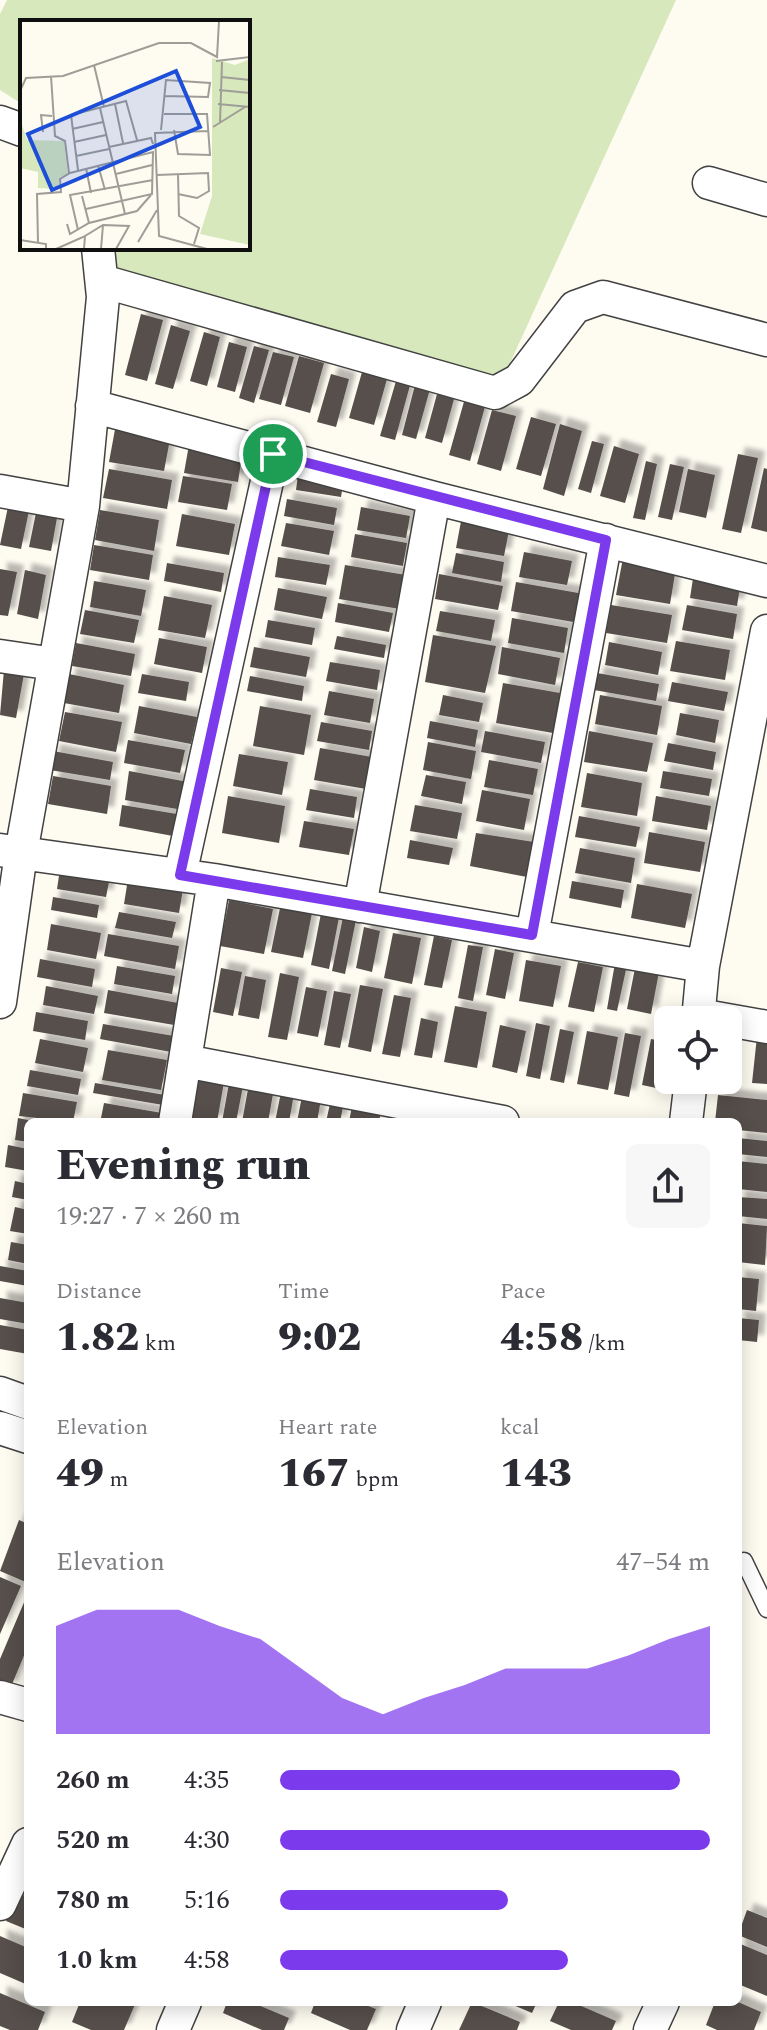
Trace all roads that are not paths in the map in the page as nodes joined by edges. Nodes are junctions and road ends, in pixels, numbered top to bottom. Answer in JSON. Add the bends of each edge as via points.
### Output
{"nodes":[{"id":1,"x":0,"y":122,"type":"edge"},
{"id":2,"x":20,"y":129,"type":"edge"},
{"id":3,"x":709,"y":183,"type":"dead end"},
{"id":4,"x":767,"y":200,"type":"edge"},
{"id":5,"x":98,"y":250,"type":"edge"},
{"id":6,"x":102,"y":281,"type":"junction"},
{"id":7,"x":767,"y":340,"type":"edge"},
{"id":8,"x":92,"y":406,"type":"junction"},
{"id":9,"x":273,"y":454,"type":"junction"},
{"id":10,"x":0,"y":491,"type":"edge"},
{"id":11,"x":434,"y":498,"type":"junction"},
{"id":12,"x":83,"y":506,"type":"junction"},
{"id":13,"x":606,"y":540,"type":"junction"},
{"id":14,"x":767,"y":581,"type":"edge"},
{"id":15,"x":767,"y":631,"type":"edge"},
{"id":16,"x":0,"y":656,"type":"edge"},
{"id":17,"x":54,"y":664,"type":"junction"},
{"id":18,"x":10,"y":852,"type":"edge"},
{"id":19,"x":180,"y":875,"type":"junction"},
{"id":20,"x":214,"y":880,"type":"junction"},
{"id":21,"x":360,"y":906,"type":"junction"},
{"id":22,"x":532,"y":935,"type":"junction"},
{"id":23,"x":703,"y":966,"type":"junction"},
{"id":24,"x":0,"y":1002,"type":"edge"},
{"id":25,"x":699,"y":1006,"type":"edge"},
{"id":26,"x":742,"y":1023,"type":"edge"},
{"id":27,"x":767,"y":1027,"type":"edge"},
{"id":28,"x":185,"y":1061,"type":"junction"},
{"id":29,"x":689,"y":1094,"type":"edge"},
{"id":30,"x":176,"y":1118,"type":"edge"},
{"id":31,"x":482,"y":1118,"type":"edge"},
{"id":32,"x":686,"y":1118,"type":"edge"},
{"id":33,"x":0,"y":1393,"type":"edge"},
{"id":34,"x":24,"y":1402,"type":"edge"},
{"id":35,"x":0,"y":1428,"type":"edge"},
{"id":36,"x":24,"y":1436,"type":"edge"},
{"id":37,"x":744,"y":1561,"type":"dead end"},
{"id":38,"x":767,"y":1609,"type":"edge"},
{"id":39,"x":0,"y":1697,"type":"edge"},
{"id":40,"x":24,"y":1704,"type":"edge"},
{"id":41,"x":24,"y":1853,"type":"edge"},
{"id":42,"x":0,"y":1904,"type":"edge"},
{"id":43,"x":183,"y":2006,"type":"edge"},
{"id":44,"x":423,"y":2006,"type":"edge"},
{"id":45,"x":661,"y":2006,"type":"edge"},
{"id":46,"x":173,"y":2030,"type":"edge"},
{"id":47,"x":413,"y":2030,"type":"edge"},
{"id":48,"x":650,"y":2030,"type":"edge"}],
"edges":[{"from":1,"to":2,"type":"street"},
{"from":3,"to":4,"type":"street"},
{"from":5,"to":6,"type":"street"},
{"from":6,"to":7,"type":"street","via":[[495,393],[519,380],[575,307],[603,297]]},
{"from":6,"to":8,"type":"street"},
{"from":8,"to":9,"type":"street"},
{"from":8,"to":12,"type":"street"},
{"from":9,"to":11,"type":"street"},
{"from":9,"to":19,"type":"street"},
{"from":10,"to":12,"type":"street"},
{"from":11,"to":13,"type":"street"},
{"from":11,"to":21,"type":"street"},
{"from":12,"to":17,"type":"street"},
{"from":13,"to":14,"type":"street"},
{"from":13,"to":22,"type":"street"},
{"from":15,"to":23,"type":"street"},
{"from":16,"to":17,"type":"street"},
{"from":17,"to":18,"type":"street"},
{"from":18,"to":19,"type":"street"},
{"from":18,"to":24,"type":"street"},
{"from":19,"to":20,"type":"street"},
{"from":20,"to":21,"type":"street"},
{"from":20,"to":28,"type":"street"},
{"from":21,"to":22,"type":"street"},
{"from":22,"to":23,"type":"street"},
{"from":23,"to":25,"type":"street"},
{"from":26,"to":27,"type":"street"},
{"from":28,"to":30,"type":"street"},
{"from":28,"to":31,"type":"street"},
{"from":29,"to":32,"type":"street"},
{"from":33,"to":34,"type":"street"},
{"from":35,"to":36,"type":"street"},
{"from":37,"to":38,"type":"lane"},
{"from":39,"to":40,"type":"street"},
{"from":41,"to":42,"type":"street"},
{"from":43,"to":46,"type":"street"},
{"from":44,"to":47,"type":"street"},
{"from":45,"to":48,"type":"street"}]}
